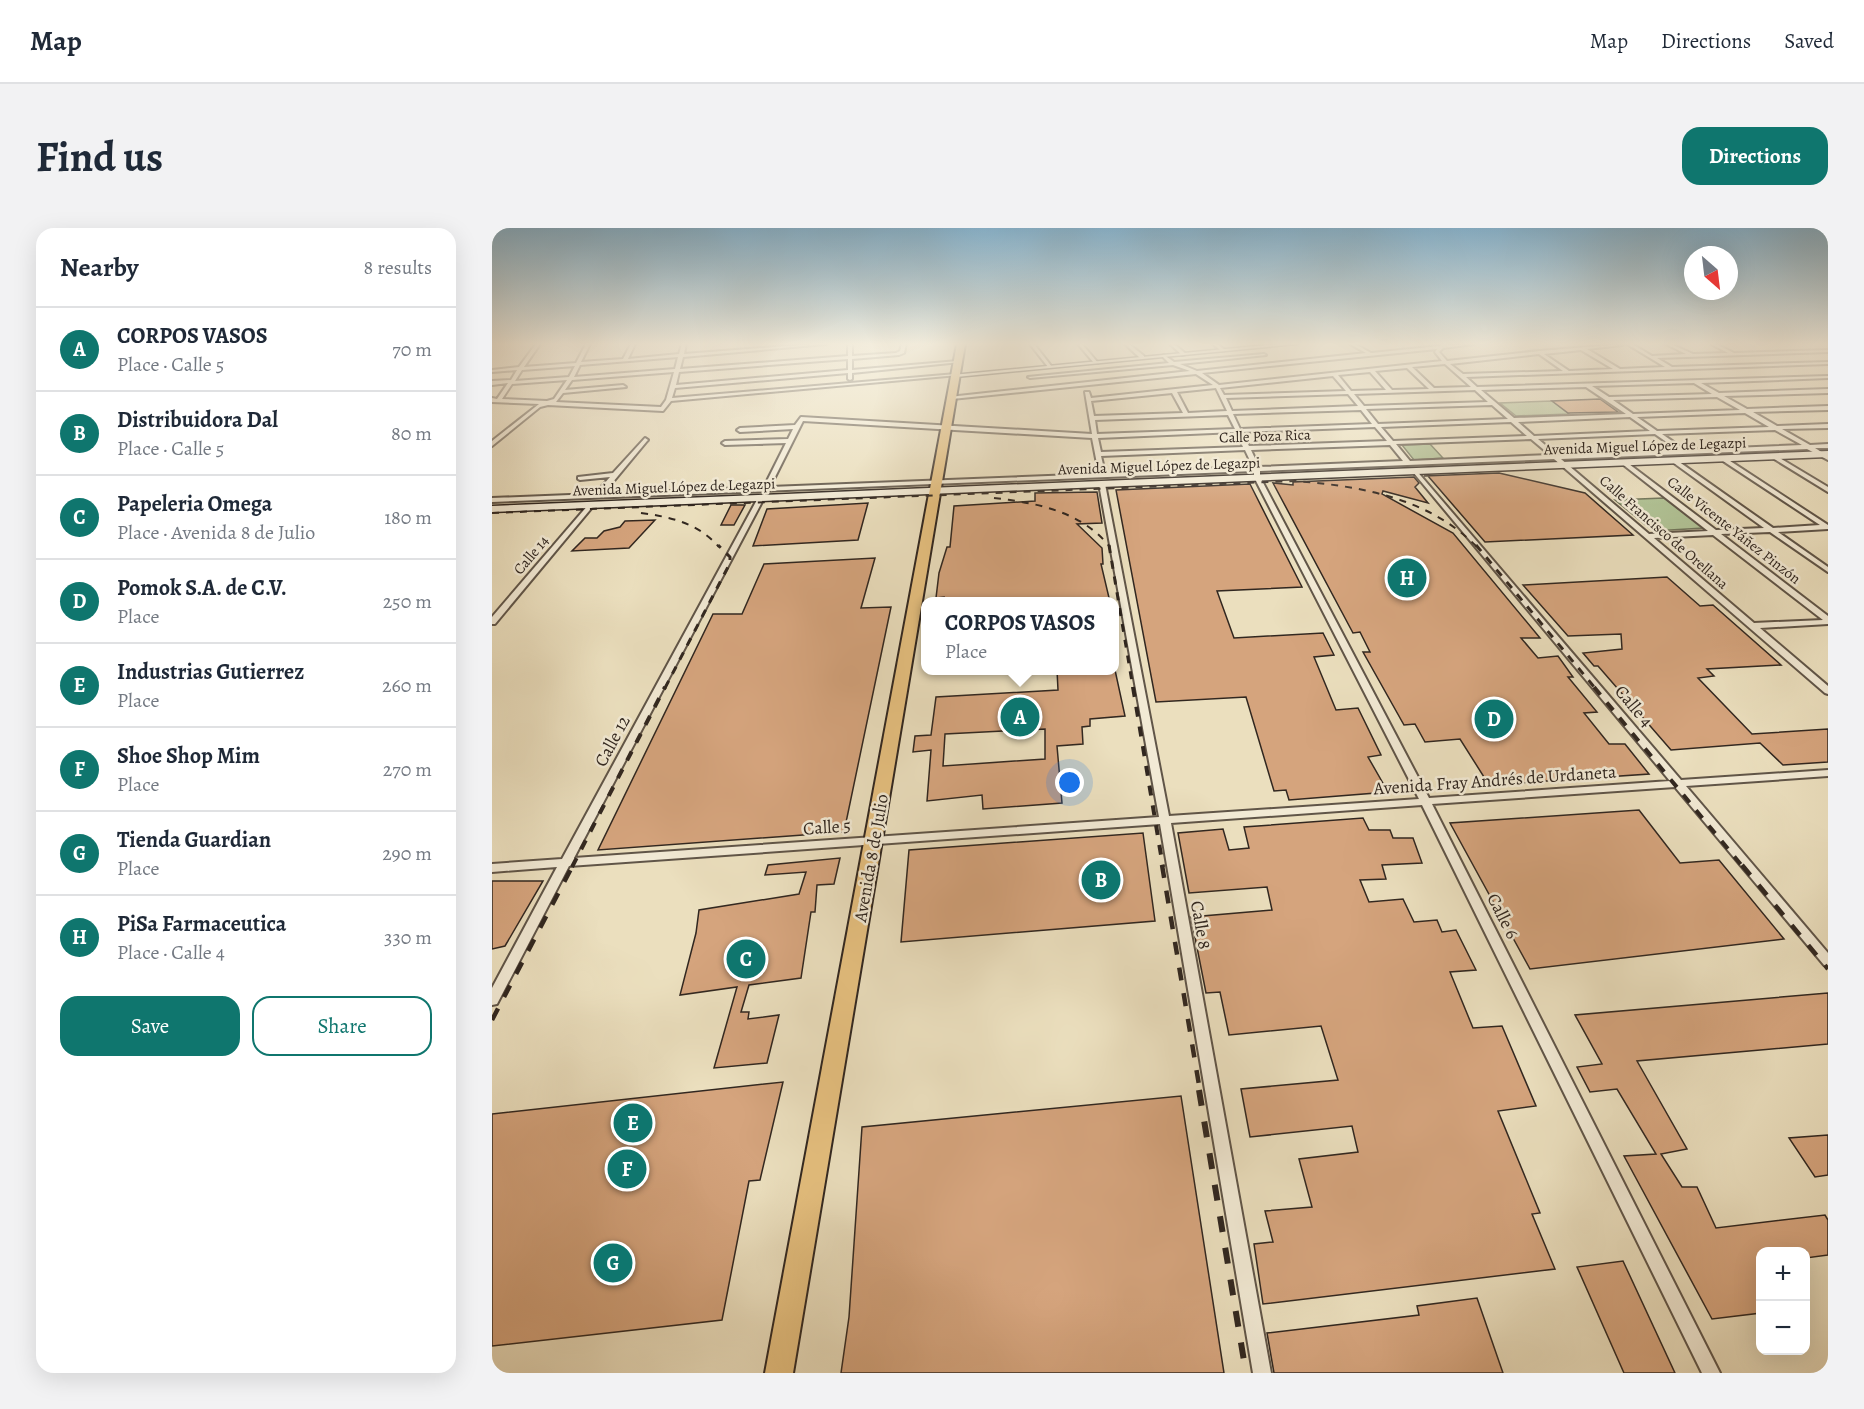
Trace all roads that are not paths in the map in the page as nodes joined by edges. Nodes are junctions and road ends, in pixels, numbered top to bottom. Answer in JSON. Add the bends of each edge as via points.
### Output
{"nodes":[{"id":1,"x":558,"y":397,"type":"edge"},
{"id":2,"x":698,"y":397,"type":"edge"},
{"id":3,"x":952,"y":397,"type":"edge"},
{"id":4,"x":1113,"y":397,"type":"edge"},
{"id":5,"x":1136,"y":397,"type":"edge"},
{"id":6,"x":1177,"y":397,"type":"edge"},
{"id":7,"x":1221,"y":397,"type":"edge"},
{"id":8,"x":1354,"y":397,"type":"edge"},
{"id":9,"x":1487,"y":397,"type":"edge"},
{"id":10,"x":1651,"y":397,"type":"edge"},
{"id":11,"x":1722,"y":397,"type":"edge"},
{"id":12,"x":1608,"y":399,"type":"joint"},
{"id":13,"x":495,"y":400,"type":"edge"},
{"id":14,"x":669,"y":400,"type":"joint"},
{"id":15,"x":1089,"y":400,"type":"joint"},
{"id":16,"x":548,"y":403,"type":"junction"},
{"id":17,"x":1494,"y":403,"type":"junction"},
{"id":18,"x":1363,"y":408,"type":"junction"},
{"id":19,"x":1828,"y":408,"type":"edge"},
{"id":20,"x":1745,"y":411,"type":"junction"},
{"id":21,"x":1229,"y":413,"type":"junction"},
{"id":22,"x":1185,"y":414,"type":"junction"},
{"id":23,"x":1631,"y":415,"type":"junction"},
{"id":24,"x":1141,"y":416,"type":"junction"},
{"id":25,"x":1092,"y":418,"type":"junction"},
{"id":26,"x":1513,"y":420,"type":"junction"},
{"id":27,"x":1377,"y":425,"type":"junction"},
{"id":28,"x":1828,"y":426,"type":"edge"},
{"id":29,"x":797,"y":427,"type":"junction"},
{"id":30,"x":946,"y":427,"type":"junction"},
{"id":31,"x":1776,"y":428,"type":"junction"},
{"id":32,"x":740,"y":430,"type":"dead end"},
{"id":33,"x":1238,"y":430,"type":"junction"},
{"id":34,"x":1656,"y":433,"type":"junction"},
{"id":35,"x":1095,"y":436,"type":"junction"},
{"id":36,"x":1533,"y":437,"type":"junction"},
{"id":37,"x":645,"y":440,"type":"dead end"},
{"id":38,"x":791,"y":441,"type":"junction"},
{"id":39,"x":725,"y":443,"type":"dead end"},
{"id":40,"x":1392,"y":443,"type":"junction"},
{"id":41,"x":492,"y":444,"type":"edge"},
{"id":42,"x":1247,"y":448,"type":"junction"},
{"id":43,"x":1822,"y":451,"type":"edge"},
{"id":44,"x":1683,"y":452,"type":"junction"},
{"id":45,"x":1098,"y":454,"type":"junction"},
{"id":46,"x":1773,"y":456,"type":"junction"},
{"id":47,"x":1722,"y":458,"type":"junction"},
{"id":48,"x":1673,"y":460,"type":"junction"},
{"id":49,"x":1560,"y":461,"type":"junction"},
{"id":50,"x":1623,"y":462,"type":"junction"},
{"id":51,"x":1412,"y":467,"type":"junction"},
{"id":52,"x":1257,"y":473,"type":"junction"},
{"id":53,"x":615,"y":476,"type":"junction"},
{"id":54,"x":580,"y":478,"type":"dead end"},
{"id":55,"x":1102,"y":480,"type":"junction"},
{"id":56,"x":1131,"y":480,"type":"junction"},
{"id":57,"x":936,"y":486,"type":"junction"},
{"id":58,"x":1828,"y":490,"type":"edge"},
{"id":59,"x":764,"y":494,"type":"junction"},
{"id":60,"x":594,"y":500,"type":"junction"},
{"id":61,"x":492,"y":502,"type":"edge"},
{"id":62,"x":492,"y":509,"type":"edge"},
{"id":63,"x":1828,"y":527,"type":"edge"},
{"id":64,"x":1771,"y":530,"type":"junction"},
{"id":65,"x":1714,"y":532,"type":"junction"},
{"id":66,"x":1647,"y":536,"type":"junction"},
{"id":67,"x":1828,"y":570,"type":"edge"},
{"id":68,"x":1828,"y":621,"type":"edge"},
{"id":69,"x":492,"y":622,"type":"edge"},
{"id":70,"x":1752,"y":626,"type":"junction"},
{"id":71,"x":1828,"y":691,"type":"edge"},
{"id":72,"x":1828,"y":773,"type":"edge"},
{"id":73,"x":1679,"y":785,"type":"junction"},
{"id":74,"x":1426,"y":802,"type":"junction"},
{"id":75,"x":1165,"y":820,"type":"junction"},
{"id":76,"x":874,"y":842,"type":"junction"},
{"id":77,"x":564,"y":864,"type":"junction"},
{"id":78,"x":492,"y":868,"type":"edge"},
{"id":79,"x":1828,"y":962,"type":"edge"},
{"id":80,"x":492,"y":1000,"type":"edge"},
{"id":81,"x":779,"y":1373,"type":"edge"},
{"id":82,"x":1262,"y":1373,"type":"edge"},
{"id":83,"x":1711,"y":1373,"type":"edge"}],
"edges":[{"from":1,"to":16,"type":"street"},
{"from":2,"to":14,"type":"street"},
{"from":3,"to":30,"type":"main road","name":"Avenida 8 de Julio"},
{"from":4,"to":15,"type":"street"},
{"from":5,"to":24,"type":"street"},
{"from":6,"to":22,"type":"street"},
{"from":7,"to":21,"type":"street","name":"Calle 6"},
{"from":8,"to":18,"type":"street","name":"Calle 4"},
{"from":9,"to":17,"type":"street","name":"Calle Francisco de Orellana"},
{"from":10,"to":12,"type":"street"},
{"from":11,"to":20,"type":"street"},
{"from":12,"to":23,"type":"street"},
{"from":13,"to":16,"type":"street"},
{"from":14,"to":16,"type":"street","via":[[663,409]]},
{"from":15,"to":25,"type":"street","name":"Calle 8"},
{"from":16,"to":41,"type":"street","via":[[538,406]]},
{"from":17,"to":18,"type":"street"},
{"from":17,"to":26,"type":"street","name":"Calle Francisco de Orellana"},
{"from":18,"to":21,"type":"street"},
{"from":18,"to":27,"type":"street","name":"Calle 4"},
{"from":19,"to":20,"type":"street"},
{"from":20,"to":23,"type":"street"},
{"from":20,"to":31,"type":"street"},
{"from":21,"to":22,"type":"street"},
{"from":21,"to":33,"type":"street","name":"Calle 6"},
{"from":22,"to":24,"type":"street"},
{"from":23,"to":26,"type":"street"},
{"from":23,"to":34,"type":"street"},
{"from":24,"to":25,"type":"street"},
{"from":25,"to":35,"type":"street","name":"Calle 8"},
{"from":26,"to":27,"type":"street"},
{"from":26,"to":36,"type":"street","name":"Calle Francisco de Orellana"},
{"from":27,"to":33,"type":"street"},
{"from":27,"to":40,"type":"street","name":"Calle 4"},
{"from":28,"to":31,"type":"street","name":"Calle Poza Rica"},
{"from":29,"to":30,"type":"street","name":"Calle 12","via":[[801,419]]},
{"from":29,"to":32,"type":"street"},
{"from":29,"to":38,"type":"street","name":"Calle 12"},
{"from":30,"to":35,"type":"street"},
{"from":30,"to":57,"type":"main road","name":"Avenida 8 de Julio"},
{"from":31,"to":34,"type":"street","name":"Calle Poza Rica"},
{"from":31,"to":43,"type":"street"},
{"from":33,"to":35,"type":"street"},
{"from":33,"to":42,"type":"street","name":"Calle 6"},
{"from":34,"to":36,"type":"street","name":"Calle Poza Rica"},
{"from":34,"to":44,"type":"street"},
{"from":35,"to":45,"type":"street","name":"Calle 8"},
{"from":36,"to":40,"type":"street","name":"Calle Poza Rica"},
{"from":36,"to":49,"type":"street","name":"Calle Francisco de Orellana"},
{"from":37,"to":53,"type":"street","name":"Calle 14"},
{"from":38,"to":39,"type":"street"},
{"from":38,"to":59,"type":"street","name":"Calle 12"},
{"from":40,"to":42,"type":"street","name":"Calle Poza Rica"},
{"from":40,"to":51,"type":"street","name":"Calle 4"},
{"from":42,"to":45,"type":"street","name":"Calle Poza Rica"},
{"from":42,"to":52,"type":"street","name":"Calle 6"},
{"from":43,"to":44,"type":"street","name":"Avenida Miguel López de Legazpi"},
{"from":43,"to":46,"type":"main road","name":"Avenida Miguel López de Legazpi"},
{"from":43,"to":49,"type":"main road","name":"Avenida Miguel López de Legazpi"},
{"from":44,"to":49,"type":"street","name":"Avenida Miguel López de Legazpi"},
{"from":45,"to":55,"type":"street","name":"Calle 8"},
{"from":46,"to":47,"type":"main road","name":"Avenida Miguel López de Legazpi"},
{"from":46,"to":58,"type":"street"},
{"from":47,"to":48,"type":"main road","name":"Avenida Miguel López de Legazpi"},
{"from":47,"to":63,"type":"street"},
{"from":48,"to":50,"type":"main road","name":"Avenida Miguel López de Legazpi"},
{"from":48,"to":64,"type":"street"},
{"from":49,"to":50,"type":"main road","name":"Avenida Miguel López de Legazpi"},
{"from":49,"to":51,"type":"main road","name":"Avenida Miguel López de Legazpi"},
{"from":49,"to":52,"type":"main road","name":"Avenida Miguel López de Legazpi"},
{"from":49,"to":66,"type":"street","name":"Calle Francisco de Orellana"},
{"from":50,"to":65,"type":"street","name":"Calle Vicente Yáñez Pinzón"},
{"from":51,"to":52,"type":"main road","name":"Avenida Miguel López de Legazpi"},
{"from":51,"to":73,"type":"street","name":"Calle 4"},
{"from":52,"to":55,"type":"street","name":"Avenida Miguel López de Legazpi"},
{"from":52,"to":56,"type":"main road","name":"Avenida Miguel López de Legazpi"},
{"from":52,"to":74,"type":"street","name":"Calle 6"},
{"from":53,"to":54,"type":"street"},
{"from":53,"to":60,"type":"street","name":"Calle 14"},
{"from":55,"to":56,"type":"main road","name":"Avenida Miguel López de Legazpi"},
{"from":55,"to":57,"type":"main road","name":"Avenida Miguel López de Legazpi"},
{"from":55,"to":75,"type":"street","name":"Calle 8"},
{"from":56,"to":57,"type":"main road","name":"Avenida Miguel López de Legazpi"},
{"from":57,"to":59,"type":"main road","name":"Avenida Miguel López de Legazpi"},
{"from":57,"to":61,"type":"main road","name":"Avenida Miguel López de Legazpi"},
{"from":57,"to":76,"type":"main road","name":"Avenida 8 de Julio"},
{"from":59,"to":60,"type":"main road","name":"Avenida Miguel López de Legazpi"},
{"from":59,"to":77,"type":"street","name":"Calle 12"},
{"from":60,"to":61,"type":"street","name":"Avenida Miguel López de Legazpi"},
{"from":60,"to":62,"type":"main road","name":"Avenida Miguel López de Legazpi"},
{"from":60,"to":69,"type":"street","name":"Calle 14"},
{"from":63,"to":64,"type":"street"},
{"from":64,"to":65,"type":"street"},
{"from":64,"to":67,"type":"street"},
{"from":65,"to":66,"type":"street"},
{"from":65,"to":68,"type":"street","name":"Calle Vicente Yáñez Pinzón"},
{"from":66,"to":70,"type":"street","name":"Calle Francisco de Orellana"},
{"from":68,"to":70,"type":"street"},
{"from":70,"to":71,"type":"street","name":"Calle Francisco de Orellana"},
{"from":72,"to":73,"type":"street","name":"Avenida Fray Andrés de Urdaneta"},
{"from":73,"to":74,"type":"street","name":"Avenida Fray Andrés de Urdaneta"},
{"from":73,"to":79,"type":"street","name":"Calle 4"},
{"from":74,"to":75,"type":"street","name":"Avenida Fray Andrés de Urdaneta"},
{"from":74,"to":83,"type":"street","name":"Calle 6"},
{"from":75,"to":76,"type":"street","name":"Calle 5"},
{"from":75,"to":82,"type":"street","name":"Calle 8"},
{"from":76,"to":77,"type":"street","name":"Calle 5"},
{"from":76,"to":81,"type":"main road","name":"Avenida 8 de Julio"},
{"from":77,"to":78,"type":"street","name":"Calle 5"},
{"from":77,"to":80,"type":"street","name":"Calle 12"}]}
